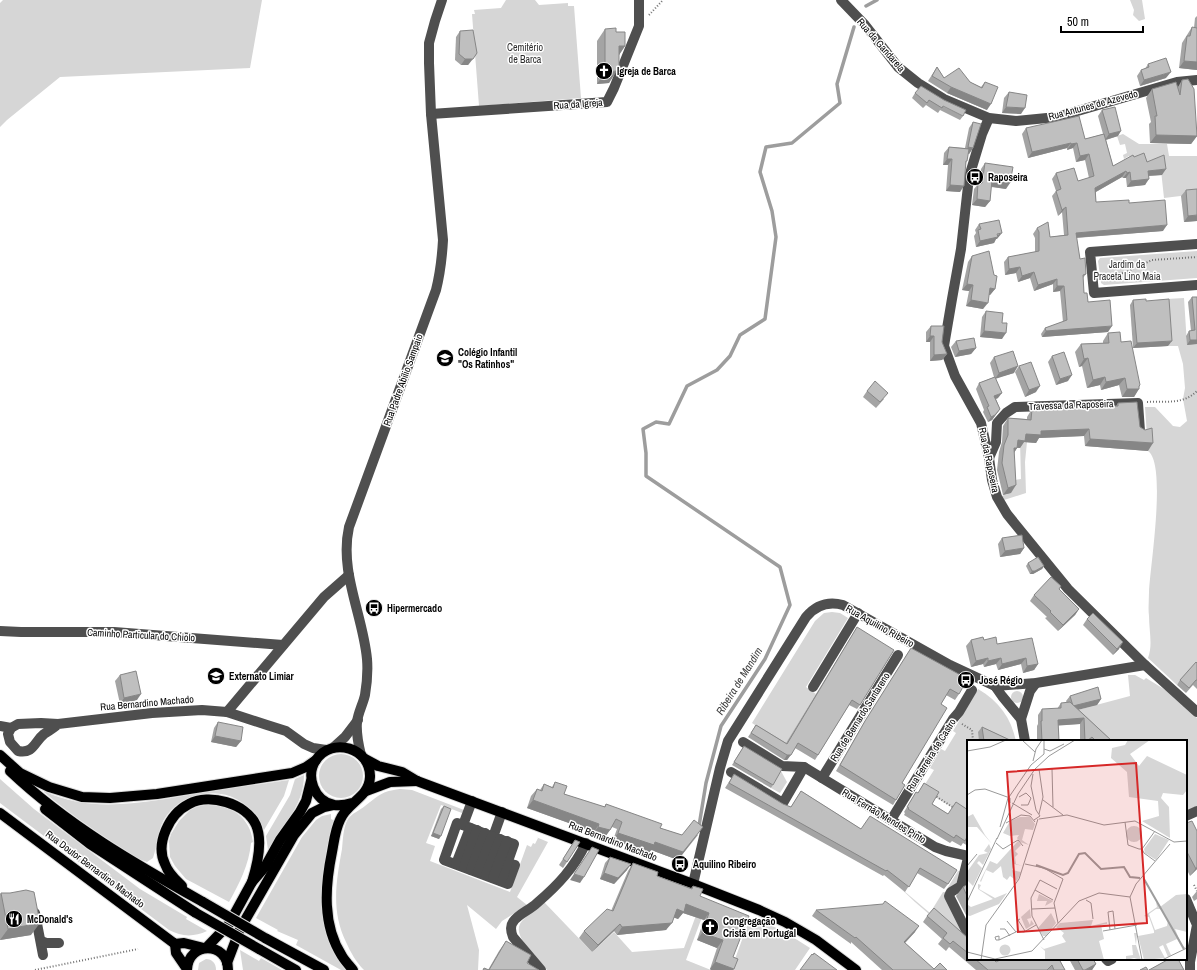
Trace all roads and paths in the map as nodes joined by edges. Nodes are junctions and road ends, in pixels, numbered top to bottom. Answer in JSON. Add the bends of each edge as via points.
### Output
{"nodes":[{"id":1,"x":442,"y":0,"type":"edge"},
{"id":2,"x":638,"y":0,"type":"edge"},
{"id":3,"x":663,"y":0,"type":"edge"},
{"id":4,"x":840,"y":0,"type":"edge"},
{"id":5,"x":639,"y":26,"type":"junction"},
{"id":6,"x":1197,"y":80,"type":"edge"},
{"id":7,"x":431,"y":114,"type":"junction"},
{"id":8,"x":989,"y":118,"type":"junction"},
{"id":9,"x":1197,"y":244,"type":"edge"},
{"id":10,"x":1197,"y":257,"type":"edge"},
{"id":11,"x":1100,"y":275,"type":"dead end"},
{"id":12,"x":1197,"y":285,"type":"edge"},
{"id":13,"x":1197,"y":391,"type":"edge"},
{"id":14,"x":1138,"y":403,"type":"junction"},
{"id":15,"x":1140,"y":431,"type":"edge"},
{"id":16,"x":990,"y":458,"type":"junction"},
{"id":17,"x":349,"y":575,"type":"junction"},
{"id":18,"x":858,"y":613,"type":"junction"},
{"id":19,"x":0,"y":631,"type":"edge"},
{"id":20,"x":283,"y":645,"type":"junction"},
{"id":21,"x":898,"y":655,"type":"dead end"},
{"id":22,"x":1145,"y":665,"type":"junction"},
{"id":23,"x":1036,"y":682,"type":"junction"},
{"id":24,"x":996,"y":686,"type":"junction"},
{"id":25,"x":813,"y":687,"type":"dead end"},
{"id":26,"x":972,"y":690,"type":"dead end"},
{"id":27,"x":227,"y":712,"type":"junction"},
{"id":28,"x":1197,"y":712,"type":"edge"},
{"id":29,"x":953,"y":719,"type":"junction"},
{"id":30,"x":1021,"y":719,"type":"junction"},
{"id":31,"x":358,"y":720,"type":"junction"},
{"id":32,"x":58,"y":724,"type":"junction"},
{"id":33,"x":0,"y":726,"type":"edge"},
{"id":34,"x":11,"y":728,"type":"junction"},
{"id":35,"x":973,"y":740,"type":"edge"},
{"id":36,"x":1025,"y":740,"type":"edge"},
{"id":37,"x":743,"y":742,"type":"dead end"},
{"id":38,"x":330,"y":749,"type":"junction"},
{"id":39,"x":0,"y":755,"type":"edge"},
{"id":40,"x":363,"y":757,"type":"junction"},
{"id":41,"x":316,"y":760,"type":"junction"},
{"id":42,"x":0,"y":762,"type":"edge"},
{"id":43,"x":782,"y":766,"type":"junction"},
{"id":44,"x":804,"y":767,"type":"junction"},
{"id":45,"x":0,"y":770,"type":"edge"},
{"id":46,"x":731,"y":772,"type":"dead end"},
{"id":47,"x":822,"y":778,"type":"junction"},
{"id":48,"x":311,"y":781,"type":"junction"},
{"id":49,"x":418,"y":781,"type":"junction"},
{"id":50,"x":794,"y":785,"type":"junction"},
{"id":51,"x":366,"y":791,"type":"junction"},
{"id":52,"x":929,"y":792,"type":"edge"},
{"id":53,"x":472,"y":801,"type":"junction"},
{"id":54,"x":352,"y":803,"type":"junction"},
{"id":55,"x":333,"y":805,"type":"junction"},
{"id":56,"x":1197,"y":811,"type":"edge"},
{"id":57,"x":502,"y":812,"type":"junction"},
{"id":58,"x":960,"y":812,"type":"edge"},
{"id":59,"x":0,"y":813,"type":"edge"},
{"id":60,"x":1187,"y":816,"type":"edge"},
{"id":61,"x":891,"y":820,"type":"junction"},
{"id":62,"x":486,"y":834,"type":"junction"},
{"id":63,"x":586,"y":844,"type":"junction"},
{"id":64,"x":967,"y":857,"type":"edge"},
{"id":65,"x":967,"y":861,"type":"edge"},
{"id":66,"x":478,"y":872,"type":"junction"},
{"id":67,"x":252,"y":882,"type":"junction"},
{"id":68,"x":693,"y":884,"type":"junction"},
{"id":69,"x":1189,"y":888,"type":"dead end"},
{"id":70,"x":1197,"y":891,"type":"edge"},
{"id":71,"x":190,"y":895,"type":"junction"},
{"id":72,"x":33,"y":902,"type":"edge"},
{"id":73,"x":1187,"y":903,"type":"edge"},
{"id":74,"x":1190,"y":916,"type":"edge"},
{"id":75,"x":967,"y":932,"type":"edge"},
{"id":76,"x":41,"y":941,"type":"junction"},
{"id":77,"x":59,"y":943,"type":"dead end"},
{"id":78,"x":175,"y":944,"type":"junction"},
{"id":79,"x":205,"y":948,"type":"junction"},
{"id":80,"x":138,"y":949,"type":"dead end"},
{"id":81,"x":43,"y":955,"type":"dead end"},
{"id":82,"x":228,"y":966,"type":"edge"},
{"id":83,"x":187,"y":969,"type":"edge"},
{"id":84,"x":35,"y":970,"type":"edge"},
{"id":85,"x":296,"y":970,"type":"edge"},
{"id":86,"x":324,"y":970,"type":"edge"},
{"id":87,"x":353,"y":970,"type":"edge"},
{"id":88,"x":541,"y":970,"type":"edge"},
{"id":89,"x":856,"y":970,"type":"edge"},
{"id":90,"x":1190,"y":970,"type":"edge"}],
"edges":[{"from":1,"to":7,"type":"street","name":"Rua Padre Abílio Sampaio","via":[[429,42]]},
{"from":2,"to":5,"type":"street"},
{"from":3,"to":5,"type":"path"},
{"from":4,"to":8,"type":"street","name":"Rua da Gandarela","via":[[866,25],[898,67],[918,83],[944,99]]},
{"from":5,"to":7,"type":"street","name":"Rua da Igreja","via":[[607,102]]},
{"from":6,"to":8,"type":"street","name":"Rua Antunes de Azevedo","via":[[1177,82],[1057,117],[1016,121]]},
{"from":7,"to":17,"type":"street","name":"Rua Padre Abílio Sampaio","via":[[443,240],[440,275],[349,527],[346,539]]},
{"from":8,"to":16,"type":"street","name":"Rua da Raposeira","via":[[968,177],[962,249],[944,346],[955,376],[981,423]]},
{"from":9,"to":12,"type":"street","via":[[1090,252],[1094,293]]},
{"from":10,"to":11,"type":"path","via":[[1152,260],[1124,273]]},
{"from":13,"to":14,"type":"path","via":[[1187,399],[1173,402]]},
{"from":14,"to":15,"type":"street"},
{"from":14,"to":16,"type":"street","name":"Travessa da Raposeira","via":[[1015,407],[997,423],[996,442]]},
{"from":16,"to":22,"type":"street","name":"Rua da Raposeira","via":[[995,492],[1007,514],[1068,589]]},
{"from":17,"to":20,"type":"street","via":[[324,597]]},
{"from":17,"to":31,"type":"street","name":"Rua Padre Abílio Sampaio","via":[[367,658],[365,695]]},
{"from":18,"to":24,"type":"street","name":"Rua Aquilino Ribeiro","via":[[950,665]]},
{"from":18,"to":25,"type":"street"},
{"from":18,"to":68,"type":"street","name":"Rua Aquilino Ribeiro","via":[[836,603],[824,604],[810,612],[728,741]]},
{"from":19,"to":20,"type":"street","name":"Caminho Particular do Chiolo","via":[[114,632]]},
{"from":20,"to":27,"type":"street"},
{"from":21,"to":47,"type":"street","name":"Rua de Bernardo Santareno"},
{"from":22,"to":23,"type":"street"},
{"from":22,"to":28,"type":"street","name":"Rua da Raposeira"},
{"from":23,"to":24,"type":"street"},
{"from":23,"to":30,"type":"street","via":[[1030,691]]},
{"from":24,"to":30,"type":"street"},
{"from":26,"to":29,"type":"street","name":"Rua Ferreira de Castro"},
{"from":27,"to":32,"type":"street","name":"Rua Bernardino Machado","via":[[158,712]]},
{"from":27,"to":38,"type":"street","name":"Rua Bernardino Machado","via":[[286,731],[304,744]]},
{"from":29,"to":35,"type":"path","via":[[972,730]]},
{"from":29,"to":61,"type":"street","name":"Rua Ferreira de Castro"},
{"from":30,"to":36,"type":"street"},
{"from":31,"to":38,"type":"street","via":[[345,737]]},
{"from":31,"to":40,"type":"street","via":[[357,736]]},
{"from":32,"to":34,"type":"street","name":"Rua Bernardino Machado","via":[[18,724]]},
{"from":32,"to":34,"type":"street","via":[[32,749],[23,752],[18,751],[10,742],[8,734]]},
{"from":33,"to":34,"type":"street","name":"Rua Bernardino Machado"},
{"from":37,"to":43,"type":"street","name":"Rua Fernão Mendes Pinto"},
{"from":38,"to":40,"type":"main road","via":[[353,749]]},
{"from":38,"to":41,"type":"main road"},
{"from":39,"to":41,"type":"main road","via":[[20,772],[49,787],[82,797],[110,798],[157,794],[292,773]]},
{"from":40,"to":49,"type":"main road","name":"Rua Bernardino Machado","via":[[378,766],[402,772]]},
{"from":40,"to":51,"type":"main road","via":[[370,775]]},
{"from":41,"to":48,"type":"main road","via":[[312,766]]},
{"from":42,"to":71,"type":"main road","via":[[50,806],[84,830]]},
{"from":43,"to":44,"type":"street","name":"Rua Fernão Mendes Pinto"},
{"from":43,"to":50,"type":"street","name":"Rua Fernão Mendes Pinto"},
{"from":44,"to":47,"type":"street","name":"Rua Fernão Mendes Pinto"},
{"from":44,"to":50,"type":"street"},
{"from":45,"to":85,"type":"main road","bridge":true,"via":[[84,840],[196,914]]},
{"from":46,"to":50,"type":"street","via":[[783,803]]},
{"from":47,"to":61,"type":"street","name":"Rua Fernão Mendes Pinto"},
{"from":48,"to":55,"type":"main road","via":[[321,799]]},
{"from":48,"to":67,"type":"main road","via":[[300,812],[265,867]]},
{"from":49,"to":51,"type":"main road","name":"Rua Bernardino Machado","via":[[390,782]]},
{"from":49,"to":53,"type":"main road","name":"Rua Bernardino Machado"},
{"from":51,"to":54,"type":"main road"},
{"from":52,"to":58,"type":"path"},
{"from":53,"to":57,"type":"main road","name":"Rua Bernardino Machado"},
{"from":53,"to":62,"type":"street"},
{"from":54,"to":55,"type":"main road","via":[[343,806]]},
{"from":54,"to":87,"type":"main road","via":[[340,820],[335,836],[328,872],[326,904],[333,937],[341,955]]},
{"from":55,"to":82,"type":"main road","via":[[312,813],[294,834],[239,931]]},
{"from":56,"to":60,"type":"street"},
{"from":57,"to":62,"type":"street"},
{"from":57,"to":63,"type":"main road","name":"Rua Bernardino Machado"},
{"from":59,"to":78,"type":"main road","name":"Rua Doutor Bernardino Machado"},
{"from":61,"to":64,"type":"street","name":"Rua Fernão Mendes Pinto","via":[[935,847]]},
{"from":62,"to":66,"type":"street"},
{"from":62,"to":66,"type":"street"},
{"from":62,"to":66,"type":"street"},
{"from":62,"to":66,"type":"street","via":[[457,823],[444,860]]},
{"from":62,"to":66,"type":"street","via":[[514,844],[508,863],[515,866],[508,884]]},
{"from":63,"to":68,"type":"main road","name":"Rua Bernardino Machado"},
{"from":63,"to":88,"type":"street","via":[[569,872],[558,884],[511,924],[513,937]]},
{"from":65,"to":75,"type":"street","via":[[961,886],[949,896]]},
{"from":67,"to":71,"type":"main road","via":[[259,853],[256,825],[246,812],[234,805],[224,801],[201,800],[189,803],[180,810],[170,822],[163,837],[164,863]]},
{"from":67,"to":79,"type":"main road","via":[[229,924]]},
{"from":68,"to":89,"type":"main road","name":"Rua Bernardino Machado","via":[[785,922],[833,952]]},
{"from":69,"to":70,"type":"path","via":[[1194,885]]},
{"from":71,"to":86,"type":"main road","bridge":true},
{"from":72,"to":76,"type":"street"},
{"from":73,"to":74,"type":"street"},
{"from":74,"to":90,"type":"street","via":[[1197,924]]},
{"from":76,"to":77,"type":"street"},
{"from":76,"to":81,"type":"street"},
{"from":78,"to":79,"type":"main road","via":[[184,943]]},
{"from":78,"to":83,"type":"main road","via":[[176,953]]},
{"from":79,"to":82,"type":"main road","via":[[219,952],[224,956]]},
{"from":79,"to":83,"type":"main road","via":[[193,954]]},
{"from":80,"to":84,"type":"path"}]}
